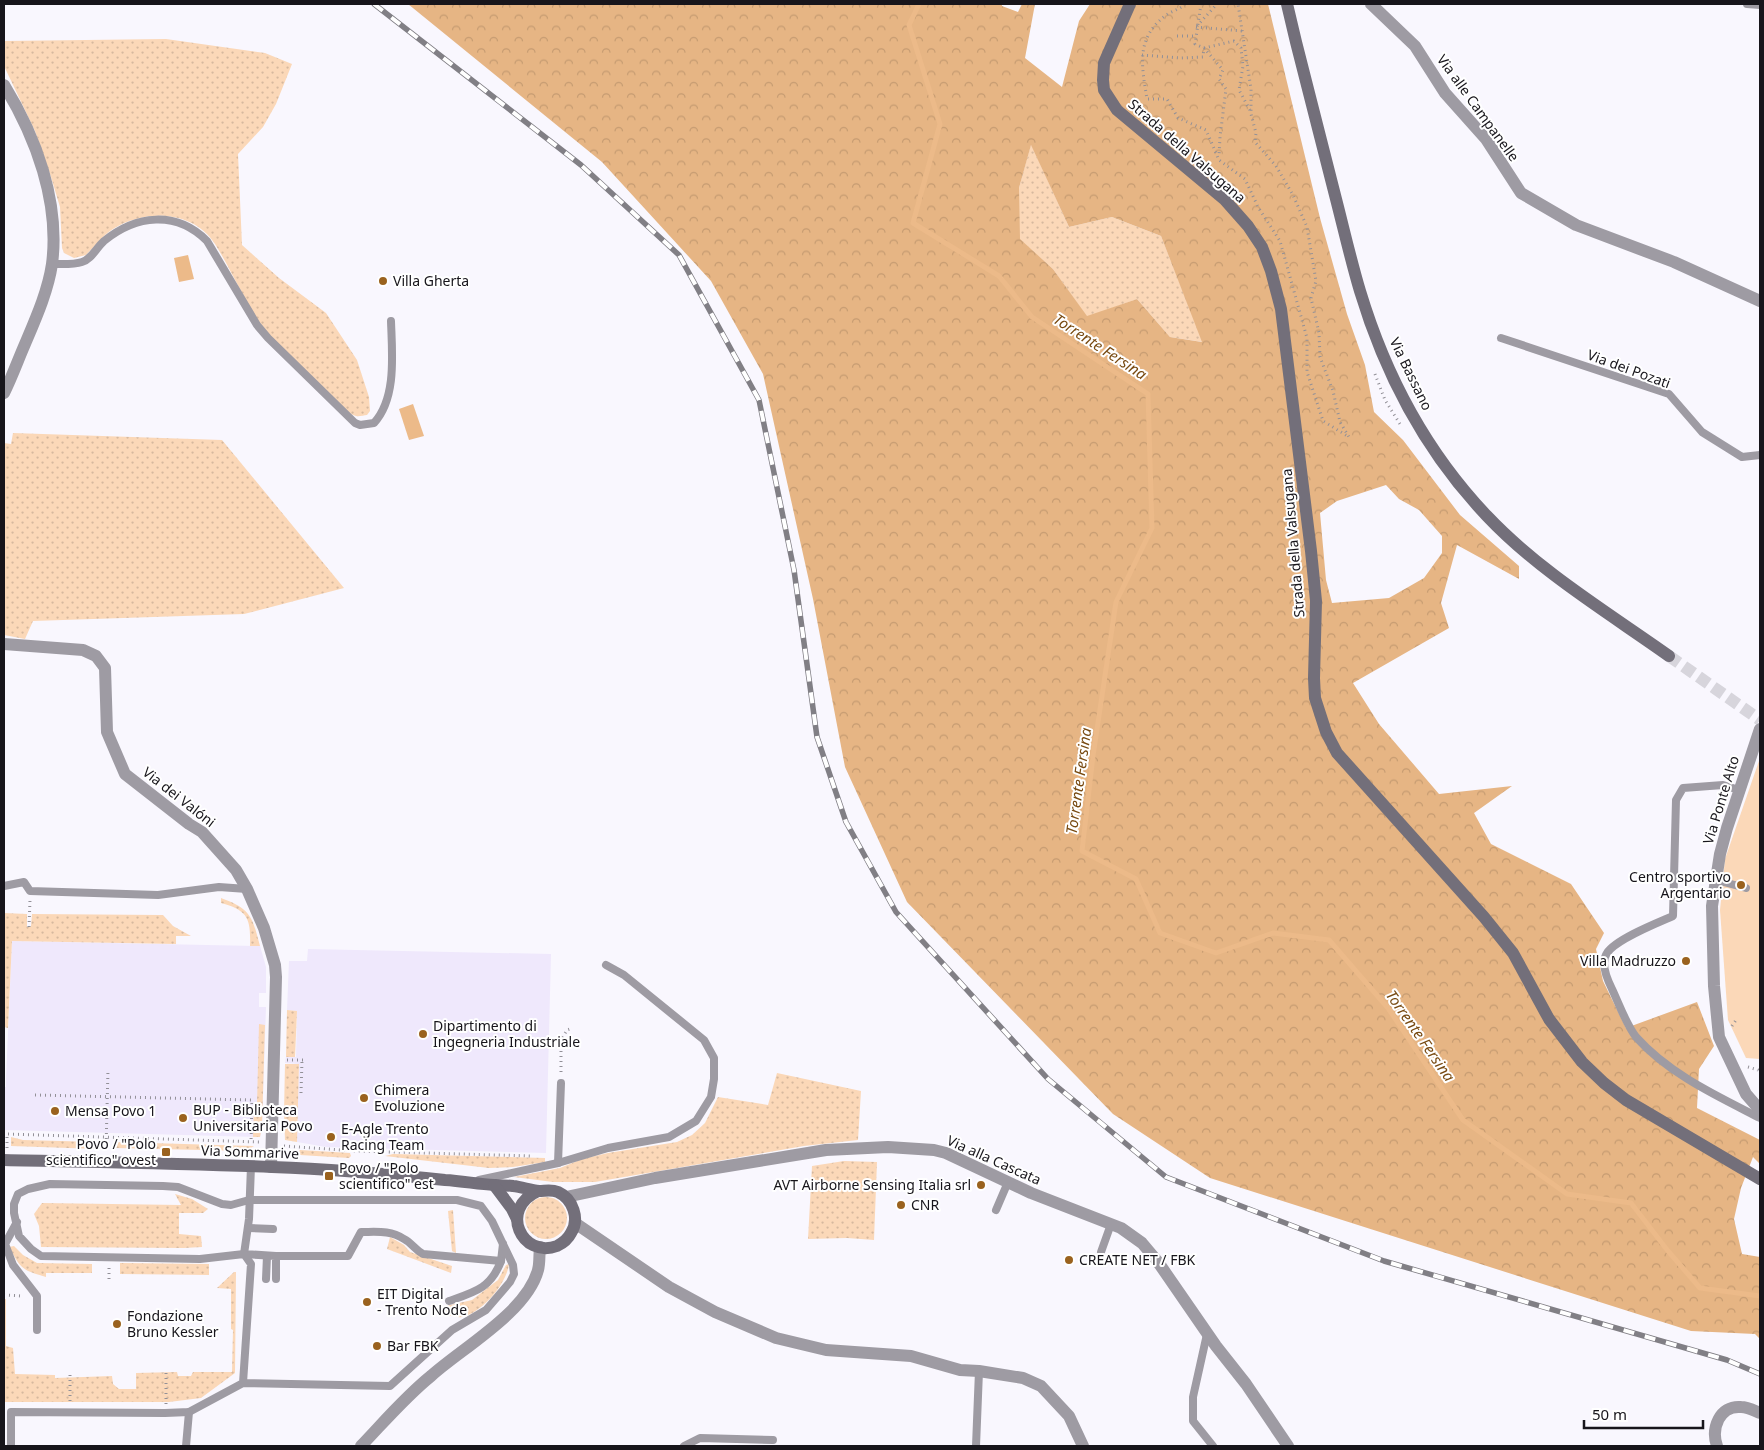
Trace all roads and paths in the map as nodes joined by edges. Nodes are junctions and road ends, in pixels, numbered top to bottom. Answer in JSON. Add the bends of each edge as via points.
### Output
{"nodes":[{"id":1,"x":1130,"y":4,"type":"edge"},
{"id":2,"x":1184,"y":4,"type":"edge"},
{"id":3,"x":1200,"y":4,"type":"edge"},
{"id":4,"x":1217,"y":4,"type":"edge"},
{"id":5,"x":1238,"y":4,"type":"edge"},
{"id":6,"x":1287,"y":4,"type":"edge"},
{"id":7,"x":1371,"y":4,"type":"edge"},
{"id":8,"x":1748,"y":4,"type":"edge"},
{"id":9,"x":1760,"y":5,"type":"edge"},
{"id":10,"x":1196,"y":27,"type":"junction"},
{"id":11,"x":1242,"y":31,"type":"junction"},
{"id":12,"x":1177,"y":36,"type":"dead end"},
{"id":13,"x":1196,"y":36,"type":"junction"},
{"id":14,"x":1204,"y":48,"type":"junction"},
{"id":15,"x":1142,"y":55,"type":"junction"},
{"id":16,"x":4,"y":85,"type":"edge"},
{"id":17,"x":1251,"y":112,"type":"junction"},
{"id":18,"x":1219,"y":160,"type":"junction"},
{"id":19,"x":52,"y":264,"type":"junction"},
{"id":20,"x":1760,"y":301,"type":"edge"},
{"id":21,"x":392,"y":322,"type":"dead end"},
{"id":22,"x":1501,"y":338,"type":"dead end"},
{"id":23,"x":1374,"y":373,"type":"dead end"},
{"id":24,"x":4,"y":393,"type":"edge"},
{"id":25,"x":1402,"y":425,"type":"dead end"},
{"id":26,"x":1760,"y":455,"type":"edge"},
{"id":27,"x":4,"y":644,"type":"edge"},
{"id":28,"x":1669,"y":656,"type":"tunnel mouth"},
{"id":29,"x":1760,"y":729,"type":"edge"},
{"id":30,"x":1739,"y":790,"type":"junction"},
{"id":31,"x":1716,"y":880,"type":"junction"},
{"id":32,"x":4,"y":886,"type":"edge"},
{"id":33,"x":1746,"y":888,"type":"dead end"},
{"id":34,"x":246,"y":889,"type":"junction"},
{"id":35,"x":30,"y":891,"type":"junction"},
{"id":36,"x":29,"y":927,"type":"dead end"},
{"id":37,"x":606,"y":965,"type":"dead end"},
{"id":38,"x":573,"y":1028,"type":"dead end"},
{"id":39,"x":296,"y":1060,"type":"dead end"},
{"id":40,"x":108,"y":1070,"type":"dead end"},
{"id":41,"x":561,"y":1083,"type":"joint"},
{"id":42,"x":301,"y":1093,"type":"dead end"},
{"id":43,"x":35,"y":1095,"type":"dead end"},
{"id":44,"x":107,"y":1097,"type":"junction"},
{"id":45,"x":1760,"y":1110,"type":"edge"},
{"id":46,"x":1760,"y":1118,"type":"edge"},
{"id":47,"x":106,"y":1137,"type":"junction"},
{"id":48,"x":250,"y":1142,"type":"junction"},
{"id":49,"x":260,"y":1142,"type":"dead end"},
{"id":50,"x":282,"y":1142,"type":"dead end"},
{"id":51,"x":106,"y":1148,"type":"dead end"},
{"id":52,"x":5,"y":1155,"type":"edge"},
{"id":53,"x":541,"y":1156,"type":"dead end"},
{"id":54,"x":558,"y":1163,"type":"junction"},
{"id":55,"x":250,"y":1166,"type":"junction"},
{"id":56,"x":271,"y":1167,"type":"junction"},
{"id":57,"x":1760,"y":1179,"type":"edge"},
{"id":58,"x":472,"y":1182,"type":"junction"},
{"id":59,"x":1008,"y":1182,"type":"junction"},
{"id":60,"x":494,"y":1185,"type":"junction"},
{"id":61,"x":538,"y":1191,"type":"junction"},
{"id":62,"x":566,"y":1197,"type":"junction"},
{"id":63,"x":249,"y":1200,"type":"junction"},
{"id":64,"x":302,"y":1200,"type":"junction"},
{"id":65,"x":302,"y":1210,"type":"dead end"},
{"id":66,"x":996,"y":1210,"type":"dead end"},
{"id":67,"x":517,"y":1219,"type":"junction"},
{"id":68,"x":16,"y":1222,"type":"junction"},
{"id":69,"x":575,"y":1223,"type":"junction"},
{"id":70,"x":1111,"y":1224,"type":"junction"},
{"id":71,"x":248,"y":1228,"type":"junction"},
{"id":72,"x":273,"y":1229,"type":"dead end"},
{"id":73,"x":503,"y":1243,"type":"junction"},
{"id":74,"x":540,"y":1247,"type":"junction"},
{"id":75,"x":1102,"y":1252,"type":"dead end"},
{"id":76,"x":244,"y":1254,"type":"junction"},
{"id":77,"x":267,"y":1256,"type":"junction"},
{"id":78,"x":276,"y":1256,"type":"junction"},
{"id":79,"x":501,"y":1261,"type":"junction"},
{"id":80,"x":266,"y":1279,"type":"dead end"},
{"id":81,"x":276,"y":1279,"type":"dead end"},
{"id":82,"x":449,"y":1301,"type":"dead end"},
{"id":83,"x":37,"y":1330,"type":"dead end"},
{"id":84,"x":1207,"y":1334,"type":"junction"},
{"id":85,"x":979,"y":1371,"type":"junction"},
{"id":86,"x":166,"y":1372,"type":"dead end"},
{"id":87,"x":70,"y":1375,"type":"dead end"},
{"id":88,"x":243,"y":1383,"type":"junction"},
{"id":89,"x":166,"y":1402,"type":"dead end"},
{"id":90,"x":70,"y":1404,"type":"dead end"},
{"id":91,"x":189,"y":1412,"type":"junction"},
{"id":92,"x":1760,"y":1413,"type":"edge"},
{"id":93,"x":773,"y":1440,"type":"dead end"},
{"id":94,"x":11,"y":1446,"type":"edge"},
{"id":95,"x":186,"y":1446,"type":"edge"},
{"id":96,"x":361,"y":1446,"type":"edge"},
{"id":97,"x":684,"y":1446,"type":"edge"},
{"id":98,"x":976,"y":1446,"type":"edge"},
{"id":99,"x":1084,"y":1446,"type":"edge"},
{"id":100,"x":1213,"y":1446,"type":"edge"},
{"id":101,"x":1288,"y":1446,"type":"edge"},
{"id":102,"x":1717,"y":1446,"type":"edge"}],
"edges":[{"from":1,"to":57,"type":"main road","name":"Strada della Valsugana","via":[[1104,63],[1104,90],[1117,110],[1225,200],[1262,247],[1271,270],[1281,309],[1316,601],[1315,698],[1337,753],[1484,916],[1513,953],[1549,1019],[1582,1062],[1626,1100]]},
{"from":2,"to":15,"type":"path","via":[[1149,31]]},
{"from":3,"to":10,"type":"path"},
{"from":4,"to":10,"type":"path"},
{"from":5,"to":11,"type":"path"},
{"from":6,"to":28,"type":"main road","name":"Via Bassano","via":[[1360,292],[1380,348],[1428,441],[1487,516],[1516,543],[1552,573]]},
{"from":7,"to":20,"type":"street","name":"Via alle Campanelle","via":[[1415,46],[1445,93],[1486,140],[1521,193],[1576,225],[1674,262]]},
{"from":8,"to":9,"type":"lane"},
{"from":10,"to":11,"type":"path"},
{"from":10,"to":13,"type":"path"},
{"from":11,"to":17,"type":"path","via":[[1251,89]]},
{"from":12,"to":13,"type":"path"},
{"from":13,"to":14,"type":"path","via":[[1195,44]]},
{"from":14,"to":15,"type":"path","via":[[1203,57]]},
{"from":14,"to":17,"type":"path","via":[[1234,41],[1241,48],[1244,66],[1239,90]]},
{"from":14,"to":18,"type":"path","via":[[1223,70],[1219,79],[1226,89]]},
{"from":15,"to":18,"type":"path","via":[[1148,99],[1167,99],[1178,118],[1206,130]]},
{"from":16,"to":19,"type":"street","via":[[36,150],[50,198],[54,233]]},
{"from":17,"to":18,"type":"path","via":[[1255,142],[1276,166],[1307,228],[1316,281],[1311,298],[1319,333],[1320,357],[1340,422],[1349,436],[1323,421],[1308,372],[1307,338],[1280,241],[1245,179]]},
{"from":19,"to":21,"type":"lane","via":[[88,259],[115,232],[131,223],[160,219],[186,225],[207,240],[268,338],[360,425],[374,423],[388,399]]},
{"from":19,"to":24,"type":"street","via":[[40,308]]},
{"from":22,"to":26,"type":"lane","name":"Via dei Pozati","via":[[1669,394],[1702,432],[1742,457]]},
{"from":23,"to":25,"type":"path","via":[[1385,400]]},
{"from":27,"to":34,"type":"street","name":"Via dei Valóni","via":[[83,650],[96,656],[105,668],[107,732],[125,774],[202,832],[236,870]]},
{"from":29,"to":30,"type":"street","name":"Via Ponte Alto"},
{"from":30,"to":31,"type":"street","name":"Via Ponte Alto"},
{"from":30,"to":46,"type":"lane","via":[[1723,785],[1683,788],[1676,800],[1673,916],[1618,943],[1607,952],[1603,961],[1608,981],[1635,1035],[1661,1060],[1712,1094]]},
{"from":31,"to":33,"type":"lane"},
{"from":31,"to":45,"type":"street","name":"Via Ponte Alto","via":[[1712,906],[1719,1037],[1746,1094]]},
{"from":32,"to":35,"type":"lane","via":[[24,882]]},
{"from":34,"to":35,"type":"lane","via":[[218,887],[158,895]]},
{"from":34,"to":56,"type":"street","name":"Via dei Valóni","via":[[264,928],[276,976]]},
{"from":35,"to":36,"type":"path"},
{"from":37,"to":54,"type":"lane","via":[[624,975],[704,1040],[714,1058],[711,1096],[696,1121],[669,1137],[608,1148]]},
{"from":38,"to":41,"type":"path","via":[[567,1030],[561,1040]]},
{"from":39,"to":42,"type":"path","via":[[304,1060]]},
{"from":40,"to":44,"type":"path"},
{"from":41,"to":54,"type":"lane"},
{"from":43,"to":44,"type":"path"},
{"from":44,"to":47,"type":"path"},
{"from":44,"to":48,"type":"path","via":[[252,1100]]},
{"from":47,"to":48,"type":"path"},
{"from":47,"to":51,"type":"path"},
{"from":47,"to":52,"type":"path","via":[[7,1134]]},
{"from":48,"to":49,"type":"path"},
{"from":50,"to":53,"type":"path","via":[[284,1146],[356,1151]]},
{"from":52,"to":55,"type":"main road","name":"Via Sommarive"},
{"from":54,"to":58,"type":"lane"},
{"from":55,"to":56,"type":"main road","name":"Via Sommarive"},
{"from":55,"to":63,"type":"lane"},
{"from":56,"to":58,"type":"main road","name":"Via Sommarive"},
{"from":58,"to":60,"type":"main road","name":"Via Sommarive"},
{"from":59,"to":62,"type":"street","name":"Via alla Cascata","via":[[961,1158],[934,1150],[848,1148],[655,1178]]},
{"from":59,"to":66,"type":"lane"},
{"from":59,"to":70,"type":"street","name":"Via alla Cascata"},
{"from":60,"to":61,"type":"main road","name":"Via Sommarive"},
{"from":60,"to":67,"type":"main road"},
{"from":61,"to":62,"type":"main road","via":[[558,1192]]},
{"from":61,"to":67,"type":"main road","via":[[523,1201]]},
{"from":62,"to":69,"type":"main road","via":[[572,1205]]},
{"from":63,"to":64,"type":"lane"},
{"from":63,"to":68,"type":"lane","via":[[222,1204],[178,1187],[50,1184],[28,1188],[18,1194],[14,1204]]},
{"from":63,"to":71,"type":"lane"},
{"from":64,"to":65,"type":"lane"},
{"from":64,"to":73,"type":"lane","via":[[457,1200],[481,1206]]},
{"from":67,"to":74,"type":"main road","via":[[523,1237]]},
{"from":68,"to":76,"type":"lane","via":[[19,1236],[41,1256],[200,1259]]},
{"from":68,"to":83,"type":"lane","via":[[5,1244],[13,1266],[37,1296]]},
{"from":69,"to":74,"type":"main road","via":[[566,1240],[549,1248]]},
{"from":69,"to":85,"type":"street","via":[[669,1287],[715,1312],[776,1338],[826,1350],[911,1356],[960,1370]]},
{"from":70,"to":75,"type":"lane"},
{"from":70,"to":84,"type":"street","name":"Via alla Cascata","via":[[1142,1243]]},
{"from":71,"to":72,"type":"lane"},
{"from":71,"to":76,"type":"lane"},
{"from":73,"to":79,"type":"lane"},
{"from":73,"to":88,"type":"lane","via":[[513,1265],[514,1274],[510,1282],[486,1310],[452,1330],[390,1386]]},
{"from":74,"to":96,"type":"street","via":[[538,1269],[531,1286],[515,1306],[410,1394]]},
{"from":76,"to":77,"type":"lane"},
{"from":76,"to":88,"type":"lane","via":[[251,1264]]},
{"from":77,"to":78,"type":"lane"},
{"from":77,"to":80,"type":"lane"},
{"from":78,"to":79,"type":"lane","via":[[348,1256],[361,1232],[390,1232],[423,1254]]},
{"from":78,"to":81,"type":"lane"},
{"from":79,"to":82,"type":"lane","via":[[490,1281],[478,1291]]},
{"from":84,"to":100,"type":"lane","via":[[1193,1397],[1193,1421]]},
{"from":84,"to":101,"type":"street","name":"Via alla Cascata"},
{"from":85,"to":98,"type":"lane"},
{"from":85,"to":99,"type":"street","via":[[1023,1378],[1041,1386],[1069,1416]]},
{"from":86,"to":89,"type":"path"},
{"from":87,"to":90,"type":"path"},
{"from":88,"to":91,"type":"lane"},
{"from":91,"to":94,"type":"lane","via":[[11,1412]]},
{"from":91,"to":95,"type":"lane"},
{"from":92,"to":102,"type":"street","via":[[1741,1406],[1723,1414],[1716,1422]]},
{"from":93,"to":97,"type":"lane","via":[[700,1438]]}]}
